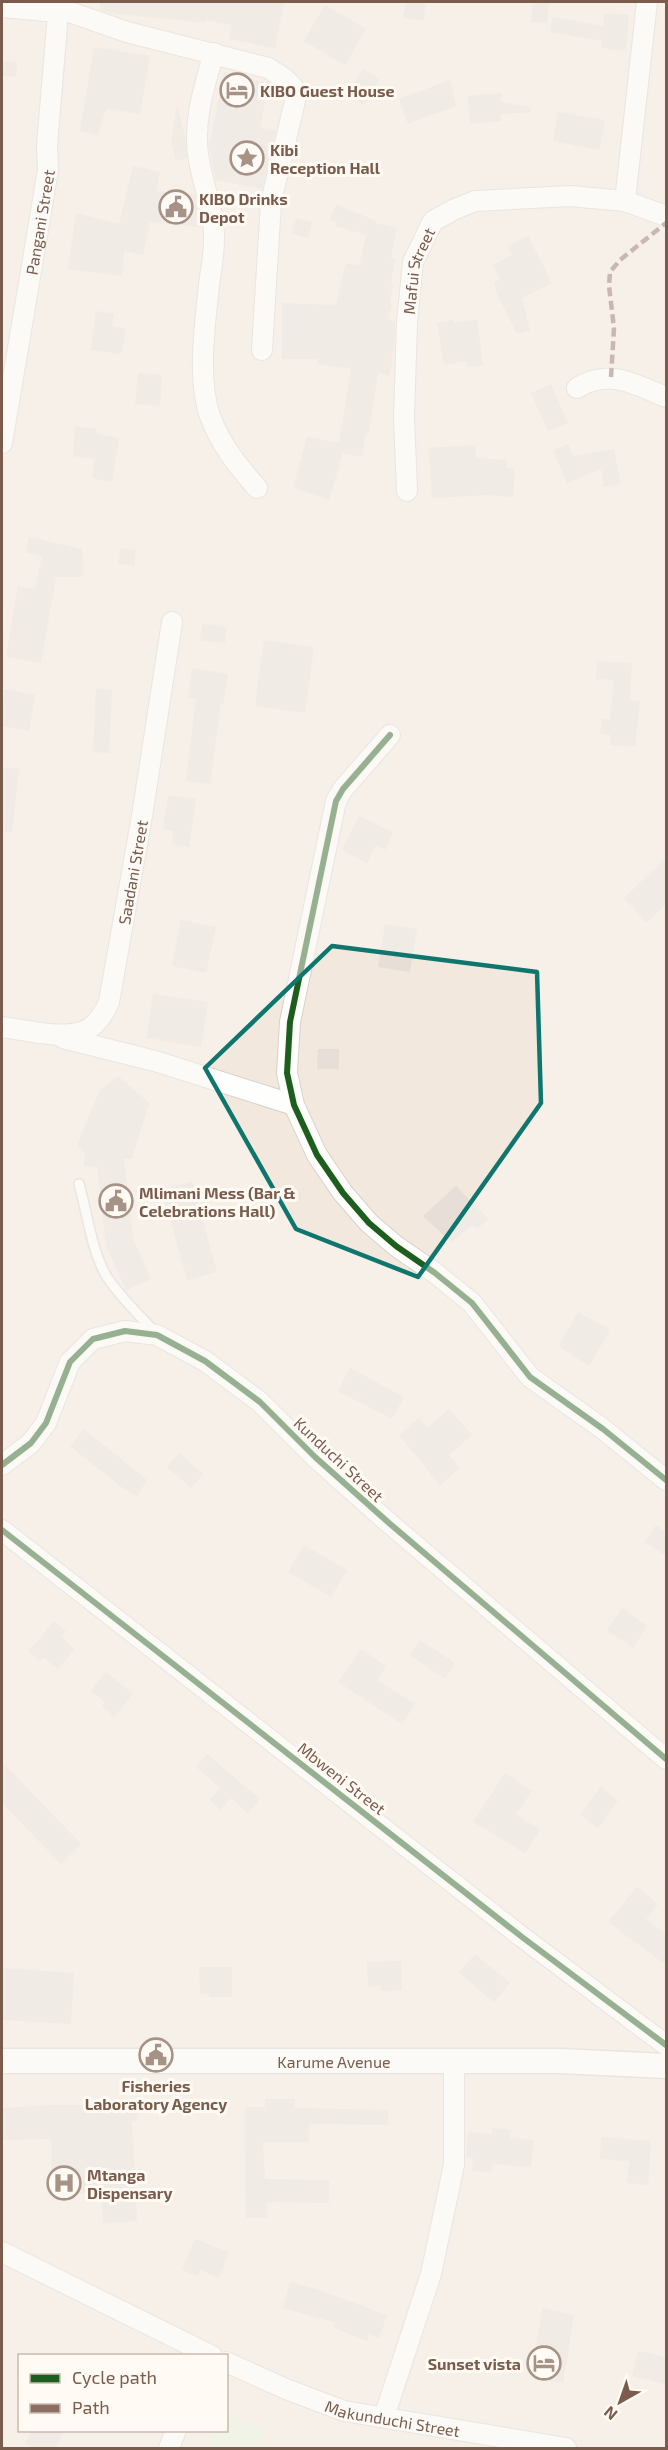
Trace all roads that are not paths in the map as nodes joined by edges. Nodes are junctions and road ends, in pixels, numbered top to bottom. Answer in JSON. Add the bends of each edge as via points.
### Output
{"nodes":[{"id":1,"x":647,"y":2,"type":"edge"},
{"id":2,"x":58,"y":5,"type":"edge"},
{"id":3,"x":2,"y":7,"type":"edge"},
{"id":4,"x":214,"y":53,"type":"junction"},
{"id":5,"x":625,"y":201,"type":"junction"},
{"id":6,"x":666,"y":216,"type":"edge"},
{"id":7,"x":262,"y":350,"type":"dead end"},
{"id":8,"x":578,"y":387,"type":"dead end"},
{"id":9,"x":666,"y":397,"type":"edge"},
{"id":10,"x":2,"y":443,"type":"edge"},
{"id":11,"x":257,"y":488,"type":"dead end"},
{"id":12,"x":407,"y":491,"type":"dead end"},
{"id":13,"x":172,"y":622,"type":"dead end"},
{"id":14,"x":390,"y":735,"type":"dead end"},
{"id":15,"x":2,"y":1027,"type":"edge"},
{"id":16,"x":36,"y":1031,"type":"junction"},
{"id":17,"x":294,"y":1104,"type":"junction"},
{"id":18,"x":79,"y":1184,"type":"dead end"},
{"id":19,"x":160,"y":1337,"type":"junction"},
{"id":20,"x":2,"y":1465,"type":"edge"},
{"id":21,"x":666,"y":1480,"type":"edge"},
{"id":22,"x":2,"y":1530,"type":"edge"},
{"id":23,"x":666,"y":1759,"type":"edge"},
{"id":24,"x":666,"y":2045,"type":"edge"},
{"id":25,"x":2,"y":2061,"type":"edge"},
{"id":26,"x":454,"y":2061,"type":"junction"},
{"id":27,"x":666,"y":2066,"type":"edge"},
{"id":28,"x":2,"y":2252,"type":"edge"},
{"id":29,"x":210,"y":2354,"type":"edge"},
{"id":30,"x":228,"y":2363,"type":"edge"},
{"id":31,"x":384,"y":2417,"type":"junction"},
{"id":32,"x":175,"y":2432,"type":"edge"},
{"id":33,"x":169,"y":2448,"type":"edge"},
{"id":34,"x":566,"y":2448,"type":"edge"}],
"edges":[{"from":1,"to":5,"type":"street"},
{"from":2,"to":3,"type":"street","via":[[46,11]]},
{"from":2,"to":4,"type":"street","via":[[127,32]]},
{"from":2,"to":10,"type":"street","name":"Pangani Street","via":[[48,170]]},
{"from":4,"to":7,"type":"street","via":[[268,68],[293,87],[292,120],[271,202]]},
{"from":4,"to":11,"type":"street","via":[[197,137],[215,238],[205,327],[204,386],[210,415],[222,440]]},
{"from":5,"to":6,"type":"street","name":"Mafui Street"},
{"from":5,"to":12,"type":"street","name":"Mafui Street","via":[[570,196],[475,201],[433,221],[413,262],[407,323]]},
{"from":8,"to":9,"type":"street","via":[[611,377]]},
{"from":13,"to":16,"type":"street","name":"Saadani Street","via":[[109,1002],[98,1021],[82,1032]]},
{"from":14,"to":17,"type":"street","via":[[336,801],[290,1022],[287,1073]]},
{"from":15,"to":16,"type":"street","name":"Saadani Street"},
{"from":16,"to":17,"type":"street","via":[[155,1061]]},
{"from":17,"to":21,"type":"street","via":[[317,1155],[369,1223],[471,1303],[530,1377]]},
{"from":18,"to":19,"type":"lane","via":[[107,1276]]},
{"from":19,"to":20,"type":"street","name":"Kunduchi Street","via":[[125,1331],[93,1339],[70,1362],[46,1423],[31,1443]]},
{"from":19,"to":23,"type":"street","name":"Kunduchi Street","via":[[205,1361],[260,1402],[389,1523]]},
{"from":22,"to":24,"type":"street","name":"Mbweni Street"},
{"from":25,"to":26,"type":"street","name":"Karume Avenue"},
{"from":26,"to":27,"type":"street","name":"Karume Avenue"},
{"from":26,"to":31,"type":"street","via":[[454,2165],[431,2274]]},
{"from":28,"to":29,"type":"street"},
{"from":30,"to":31,"type":"street","name":"Makunduchi Street","via":[[344,2411]]},
{"from":31,"to":34,"type":"street","name":"Makunduchi Street"},
{"from":32,"to":33,"type":"street"}]}
